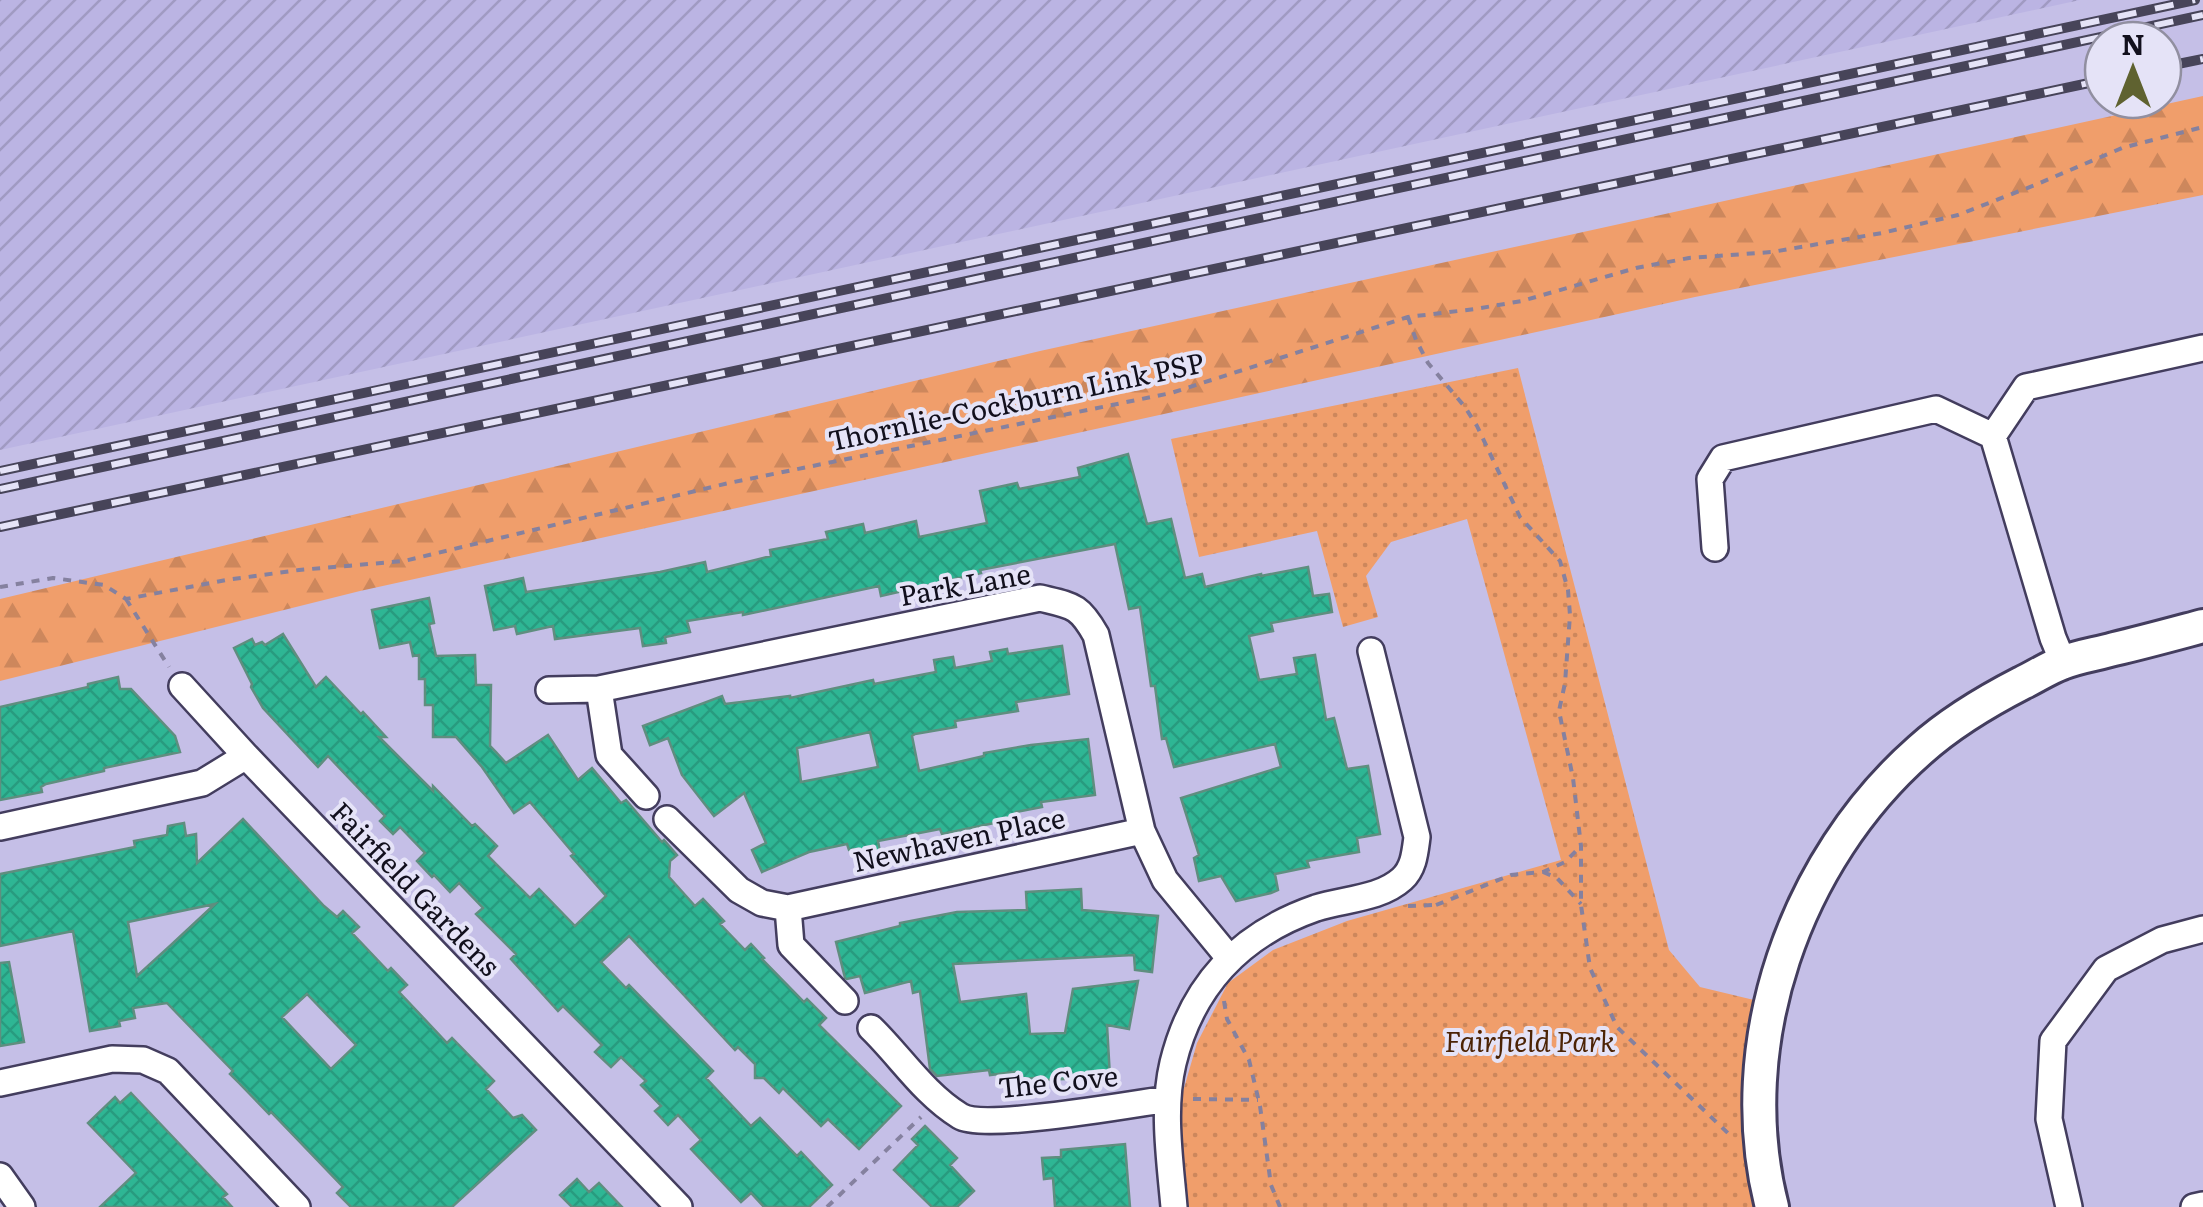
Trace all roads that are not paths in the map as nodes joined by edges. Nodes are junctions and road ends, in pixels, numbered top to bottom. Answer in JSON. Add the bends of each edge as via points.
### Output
{"nodes":[{"id":1,"x":2203,"y":348,"type":"edge"},
{"id":2,"x":1993,"y":436,"type":"junction"},
{"id":3,"x":1715,"y":548,"type":"dead end"},
{"id":4,"x":2203,"y":626,"type":"edge"},
{"id":5,"x":1370,"y":651,"type":"dead end"},
{"id":6,"x":2063,"y":662,"type":"junction"},
{"id":7,"x":182,"y":686,"type":"road end"},
{"id":8,"x":599,"y":689,"type":"junction"},
{"id":9,"x":550,"y":690,"type":"dead end"},
{"id":10,"x":246,"y":756,"type":"junction"},
{"id":11,"x":646,"y":796,"type":"dead end"},
{"id":12,"x":667,"y":819,"type":"dead end"},
{"id":13,"x":0,"y":827,"type":"edge"},
{"id":14,"x":1142,"y":831,"type":"junction"},
{"id":15,"x":788,"y":908,"type":"junction"},
{"id":16,"x":2203,"y":929,"type":"edge"},
{"id":17,"x":1230,"y":959,"type":"junction"},
{"id":18,"x":845,"y":1001,"type":"dead end"},
{"id":19,"x":870,"y":1028,"type":"dead end"},
{"id":20,"x":0,"y":1084,"type":"edge"},
{"id":21,"x":1168,"y":1099,"type":"junction"},
{"id":22,"x":0,"y":1176,"type":"edge"},
{"id":23,"x":2203,"y":1204,"type":"edge"},
{"id":24,"x":22,"y":1207,"type":"edge"},
{"id":25,"x":297,"y":1207,"type":"edge"},
{"id":26,"x":679,"y":1207,"type":"edge"},
{"id":27,"x":1174,"y":1207,"type":"edge"},
{"id":28,"x":1772,"y":1207,"type":"edge"},
{"id":29,"x":2070,"y":1207,"type":"edge"},
{"id":30,"x":2194,"y":1207,"type":"edge"}],
"edges":[{"from":1,"to":2,"type":"street","via":[[2026,387]]},
{"from":2,"to":3,"type":"street","via":[[1936,409],[1723,458],[1710,479]]},
{"from":2,"to":6,"type":"street"},
{"from":4,"to":6,"type":"street"},
{"from":5,"to":17,"type":"street","via":[[1417,837],[1414,860],[1404,878],[1384,890],[1314,909],[1264,932]]},
{"from":6,"to":28,"type":"street","via":[[1970,711],[1921,749],[1865,807],[1802,910],[1773,997],[1760,1082],[1760,1139]]},
{"from":7,"to":10,"type":"street","name":"Fairfield Gardens"},
{"from":8,"to":9,"type":"street","name":"Park Lane"},
{"from":8,"to":11,"type":"street","via":[[608,754]]},
{"from":8,"to":14,"type":"street","name":"Park Lane","via":[[1040,598],[1066,604],[1084,614],[1096,635]]},
{"from":10,"to":13,"type":"street","via":[[202,782]]},
{"from":10,"to":26,"type":"street","name":"Fairfield Gardens"},
{"from":12,"to":15,"type":"street","via":[[740,890],[762,904]]},
{"from":14,"to":15,"type":"street","name":"Newhaven Place"},
{"from":14,"to":17,"type":"street","name":"Park Lane","via":[[1165,880]]},
{"from":15,"to":18,"type":"street","via":[[791,945]]},
{"from":16,"to":29,"type":"street","via":[[2162,940],[2106,969],[2052,1041],[2049,1120]]},
{"from":17,"to":21,"type":"street","via":[[1188,1017]]},
{"from":19,"to":21,"type":"street","name":"The Cove","via":[[964,1119],[1008,1120]]},
{"from":20,"to":25,"type":"street","via":[[112,1059],[144,1060],[168,1071]]},
{"from":21,"to":27,"type":"street"},
{"from":22,"to":24,"type":"street"},
{"from":23,"to":30,"type":"street"}]}
